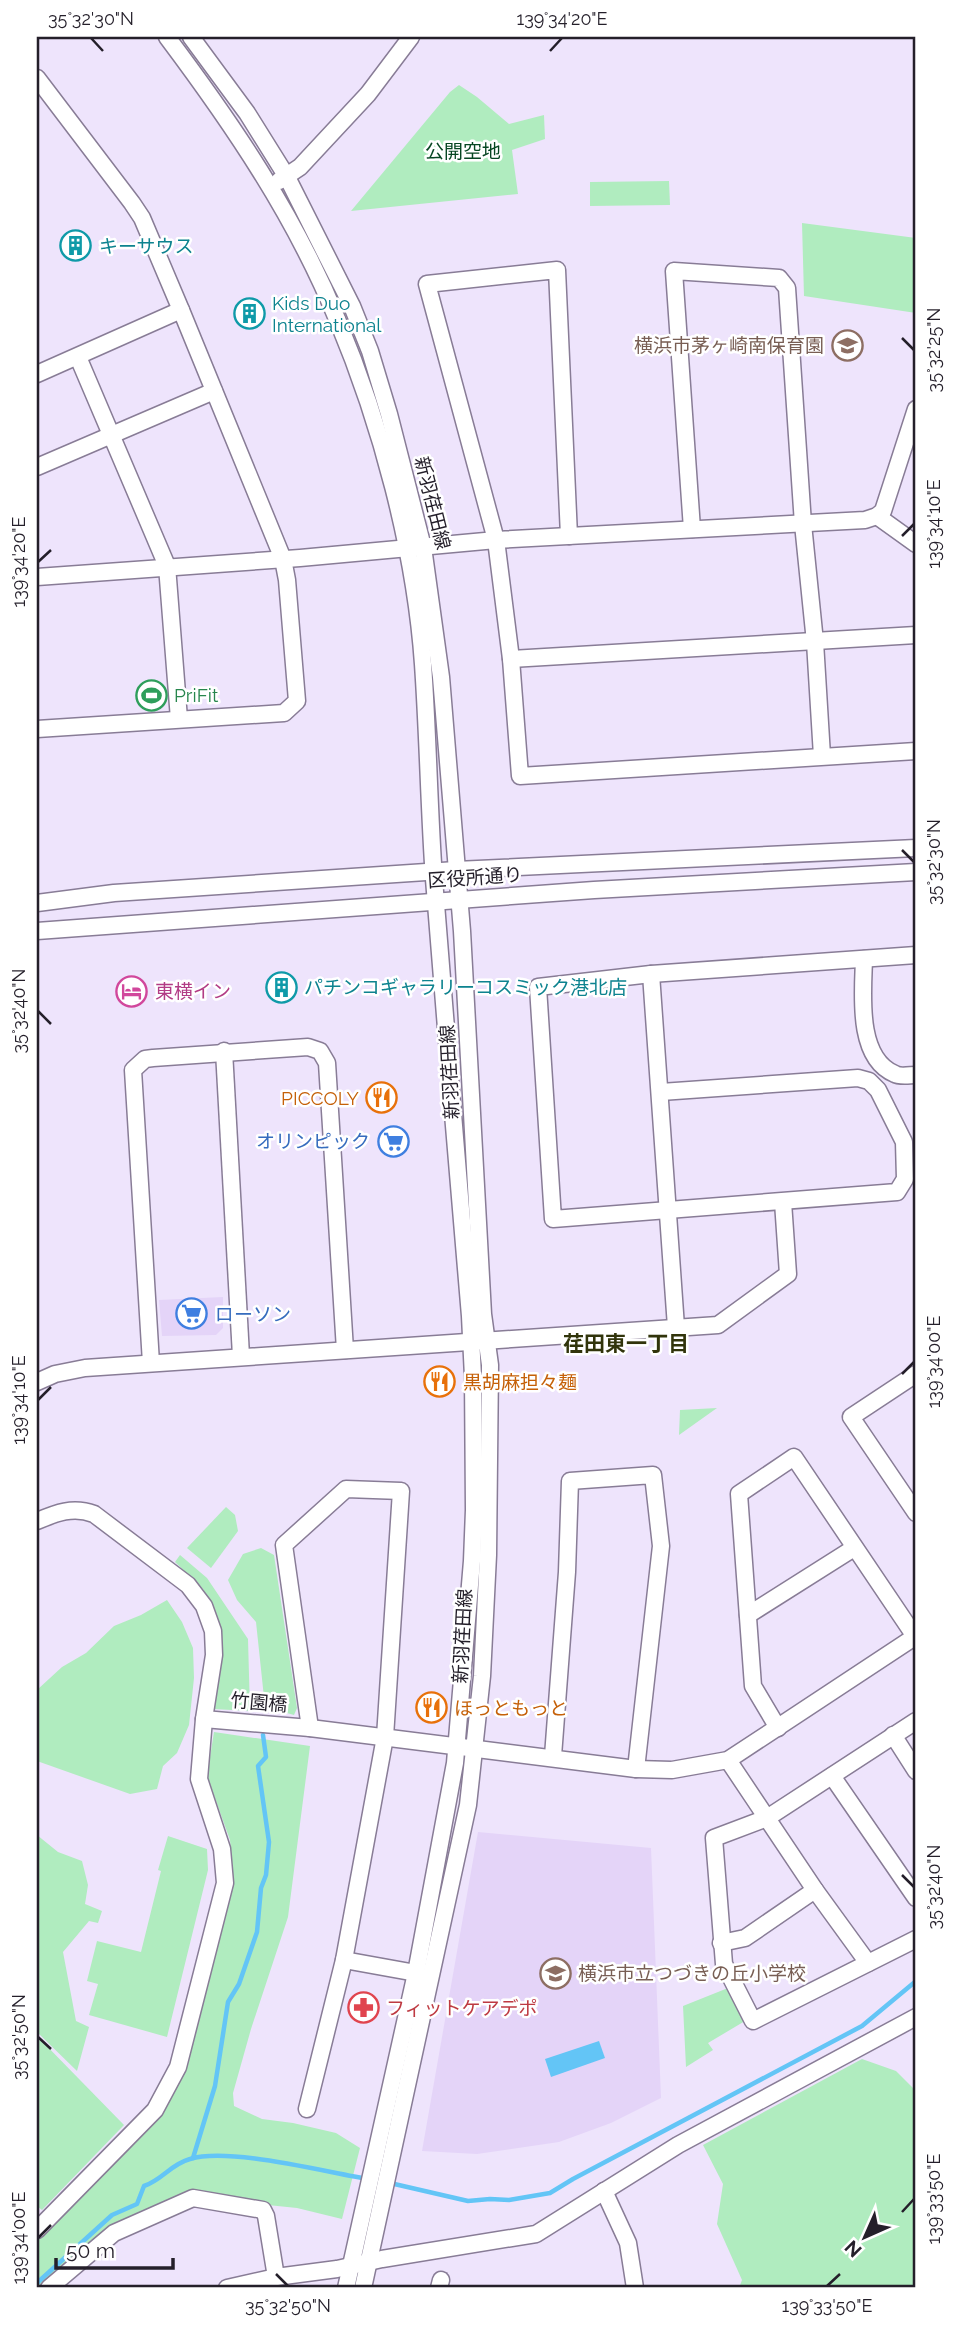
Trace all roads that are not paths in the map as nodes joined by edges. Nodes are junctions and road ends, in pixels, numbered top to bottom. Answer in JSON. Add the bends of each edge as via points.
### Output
{"nodes":[{"id":1,"x":167,"y":37,"type":"edge"},
{"id":2,"x":191,"y":37,"type":"edge"},
{"id":3,"x":411,"y":37,"type":"edge"},
{"id":4,"x":37,"y":78,"type":"edge"},
{"id":5,"x":287,"y":177,"type":"junction"},
{"id":6,"x":271,"y":186,"type":"junction"},
{"id":7,"x":181,"y":310,"type":"junction"},
{"id":8,"x":78,"y":357,"type":"junction"},
{"id":9,"x":37,"y":374,"type":"edge"},
{"id":10,"x":214,"y":391,"type":"junction"},
{"id":11,"x":916,"y":409,"type":"edge"},
{"id":12,"x":111,"y":436,"type":"junction"},
{"id":13,"x":911,"y":441,"type":"edge"},
{"id":14,"x":37,"y":467,"type":"edge"},
{"id":15,"x":877,"y":516,"type":"junction"},
{"id":16,"x":803,"y":524,"type":"junction"},
{"id":17,"x":692,"y":530,"type":"junction"},
{"id":18,"x":569,"y":536,"type":"junction"},
{"id":19,"x":496,"y":540,"type":"junction"},
{"id":20,"x":916,"y":544,"type":"edge"},
{"id":21,"x":415,"y":547,"type":"junction"},
{"id":22,"x":283,"y":559,"type":"junction"},
{"id":23,"x":167,"y":566,"type":"junction"},
{"id":24,"x":37,"y":577,"type":"edge"},
{"id":25,"x":916,"y":635,"type":"edge"},
{"id":26,"x":815,"y":642,"type":"junction"},
{"id":27,"x":511,"y":659,"type":"junction"},
{"id":28,"x":179,"y":719,"type":"junction"},
{"id":29,"x":37,"y":729,"type":"edge"},
{"id":30,"x":916,"y":751,"type":"edge"},
{"id":31,"x":822,"y":756,"type":"junction"},
{"id":32,"x":916,"y":848,"type":"edge"},
{"id":33,"x":456,"y":870,"type":"junction"},
{"id":34,"x":434,"y":872,"type":"junction"},
{"id":35,"x":916,"y":872,"type":"edge"},
{"id":36,"x":459,"y":900,"type":"junction"},
{"id":37,"x":436,"y":901,"type":"junction"},
{"id":38,"x":37,"y":903,"type":"edge"},
{"id":39,"x":37,"y":931,"type":"edge"},
{"id":40,"x":916,"y":955,"type":"edge"},
{"id":41,"x":864,"y":959,"type":"junction"},
{"id":42,"x":652,"y":974,"type":"junction"},
{"id":43,"x":224,"y":1051,"type":"junction"},
{"id":44,"x":916,"y":1075,"type":"edge"},
{"id":45,"x":660,"y":1092,"type":"junction"},
{"id":46,"x":783,"y":1202,"type":"junction"},
{"id":47,"x":669,"y":1211,"type":"junction"},
{"id":48,"x":676,"y":1327,"type":"junction"},
{"id":49,"x":479,"y":1341,"type":"junction"},
{"id":50,"x":345,"y":1350,"type":"junction"},
{"id":51,"x":241,"y":1356,"type":"junction"},
{"id":52,"x":151,"y":1363,"type":"junction"},
{"id":53,"x":916,"y":1374,"type":"edge"},
{"id":54,"x":37,"y":1382,"type":"edge"},
{"id":55,"x":916,"y":1513,"type":"edge"},
{"id":56,"x":37,"y":1521,"type":"edge"},
{"id":57,"x":854,"y":1548,"type":"junction"},
{"id":58,"x":748,"y":1615,"type":"junction"},
{"id":59,"x":916,"y":1637,"type":"edge"},
{"id":60,"x":204,"y":1719,"type":"junction"},
{"id":61,"x":916,"y":1721,"type":"edge"},
{"id":62,"x":310,"y":1728,"type":"junction"},
{"id":63,"x":778,"y":1728,"type":"junction"},
{"id":64,"x":893,"y":1735,"type":"junction"},
{"id":65,"x":385,"y":1737,"type":"junction"},
{"id":66,"x":457,"y":1746,"type":"junction"},
{"id":67,"x":475,"y":1748,"type":"junction"},
{"id":68,"x":552,"y":1756,"type":"junction"},
{"id":69,"x":728,"y":1760,"type":"junction"},
{"id":70,"x":636,"y":1769,"type":"junction"},
{"id":71,"x":916,"y":1771,"type":"edge"},
{"id":72,"x":832,"y":1776,"type":"junction"},
{"id":73,"x":767,"y":1818,"type":"junction"},
{"id":74,"x":815,"y":1890,"type":"junction"},
{"id":75,"x":916,"y":1898,"type":"edge"},
{"id":76,"x":916,"y":1939,"type":"edge"},
{"id":77,"x":721,"y":1943,"type":"junction"},
{"id":78,"x":344,"y":1960,"type":"junction"},
{"id":79,"x":868,"y":1963,"type":"junction"},
{"id":80,"x":416,"y":1973,"type":"junction"},
{"id":81,"x":916,"y":2017,"type":"edge"},
{"id":82,"x":307,"y":2109,"type":"dead end"},
{"id":83,"x":385,"y":2152,"type":"junction"},
{"id":84,"x":604,"y":2191,"type":"junction"},
{"id":85,"x":371,"y":2218,"type":"junction"},
{"id":86,"x":38,"y":2225,"type":"edge"},
{"id":87,"x":370,"y":2261,"type":"junction"},
{"id":88,"x":351,"y":2266,"type":"junction"},
{"id":89,"x":276,"y":2277,"type":"junction"},
{"id":90,"x":49,"y":2288,"type":"edge"},
{"id":91,"x":227,"y":2288,"type":"edge"},
{"id":92,"x":346,"y":2288,"type":"edge"},
{"id":93,"x":363,"y":2288,"type":"edge"},
{"id":94,"x":635,"y":2288,"type":"edge"}],
"edges":[{"from":1,"to":6,"type":"street","name":"新羽荏田線"},
{"from":2,"to":5,"type":"street","name":"新羽荏田線"},
{"from":3,"to":5,"type":"street","via":[[368,94]]},
{"from":4,"to":7,"type":"street","via":[[137,210]]},
{"from":5,"to":6,"type":"street"},
{"from":5,"to":21,"type":"street","name":"新羽荏田線","via":[[370,351],[389,414]]},
{"from":6,"to":21,"type":"street","name":"新羽荏田線","via":[[350,352]]},
{"from":7,"to":8,"type":"street"},
{"from":7,"to":10,"type":"street"},
{"from":8,"to":9,"type":"street"},
{"from":8,"to":12,"type":"street"},
{"from":10,"to":12,"type":"street"},
{"from":10,"to":22,"type":"street"},
{"from":11,"to":13,"type":"street"},
{"from":12,"to":14,"type":"street"},
{"from":12,"to":23,"type":"street"},
{"from":13,"to":15,"type":"street"},
{"from":15,"to":16,"type":"street"},
{"from":15,"to":20,"type":"street"},
{"from":16,"to":17,"type":"street"},
{"from":16,"to":17,"type":"street","via":[[787,288],[779,278],[674,271]]},
{"from":16,"to":26,"type":"street"},
{"from":17,"to":18,"type":"street"},
{"from":18,"to":19,"type":"street"},
{"from":18,"to":19,"type":"street","via":[[557,270],[427,284]]},
{"from":19,"to":21,"type":"street"},
{"from":19,"to":27,"type":"street"},
{"from":21,"to":22,"type":"street"},
{"from":21,"to":33,"type":"street","name":"新羽荏田線","via":[[441,677]]},
{"from":21,"to":34,"type":"street","name":"新羽荏田線"},
{"from":22,"to":23,"type":"street"},
{"from":22,"to":28,"type":"street","via":[[297,701],[284,713]]},
{"from":23,"to":24,"type":"street"},
{"from":23,"to":28,"type":"street"},
{"from":25,"to":26,"type":"street"},
{"from":26,"to":27,"type":"street"},
{"from":26,"to":31,"type":"street"},
{"from":27,"to":31,"type":"street","via":[[520,776]]},
{"from":28,"to":29,"type":"street"},
{"from":30,"to":31,"type":"street"},
{"from":32,"to":33,"type":"street","name":"区役所通り"},
{"from":33,"to":34,"type":"street","name":"区役所通り"},
{"from":33,"to":36,"type":"street","name":"新羽荏田線"},
{"from":34,"to":37,"type":"street","name":"新羽荏田線"},
{"from":34,"to":38,"type":"street","name":"区役所通り","via":[[114,893]]},
{"from":35,"to":36,"type":"street","name":"区役所通り"},
{"from":36,"to":37,"type":"street","name":"区役所通り"},
{"from":36,"to":49,"type":"street","name":"新羽荏田線"},
{"from":37,"to":39,"type":"street","name":"区役所通り"},
{"from":37,"to":49,"type":"street","name":"新羽荏田線"},
{"from":40,"to":41,"type":"street"},
{"from":41,"to":42,"type":"street"},
{"from":41,"to":44,"type":"street","via":[[863,1009],[869,1044],[879,1064],[896,1075]]},
{"from":42,"to":45,"type":"street"},
{"from":42,"to":47,"type":"street","via":[[538,987],[552,1219]]},
{"from":43,"to":50,"type":"street","via":[[308,1047],[320,1051],[327,1063]]},
{"from":43,"to":51,"type":"street"},
{"from":43,"to":52,"type":"street","via":[[145,1059],[133,1070]]},
{"from":45,"to":46,"type":"street","via":[[858,1078],[869,1081],[904,1142],[905,1179],[897,1192]]},
{"from":45,"to":47,"type":"street"},
{"from":46,"to":47,"type":"street"},
{"from":46,"to":48,"type":"street","via":[[788,1274],[718,1325]]},
{"from":47,"to":48,"type":"street"},
{"from":48,"to":49,"type":"street"},
{"from":49,"to":50,"type":"street"},
{"from":49,"to":66,"type":"street","name":"新羽荏田線","via":[[473,1377],[473,1522]]},
{"from":49,"to":67,"type":"street","name":"新羽荏田線","via":[[490,1365],[488,1555]]},
{"from":50,"to":51,"type":"street"},
{"from":51,"to":52,"type":"street"},
{"from":52,"to":54,"type":"street","via":[[85,1367]]},
{"from":53,"to":55,"type":"street","via":[[851,1417]]},
{"from":56,"to":60,"type":"street","via":[[82,1509],[94,1514],[188,1585],[204,1606],[213,1631]]},
{"from":57,"to":58,"type":"street"},
{"from":57,"to":58,"type":"street","via":[[794,1457],[739,1494]]},
{"from":57,"to":59,"type":"street"},
{"from":58,"to":63,"type":"street","via":[[753,1686]]},
{"from":59,"to":63,"type":"street"},
{"from":60,"to":62,"type":"street","name":"竹園橋"},
{"from":60,"to":86,"type":"street","via":[[199,1779],[222,1849],[225,1883],[178,2067],[155,2110]]},
{"from":61,"to":64,"type":"street"},
{"from":62,"to":65,"type":"street","name":"竹園橋"},
{"from":62,"to":65,"type":"street","via":[[284,1545],[346,1489],[401,1491]]},
{"from":63,"to":69,"type":"street"},
{"from":64,"to":71,"type":"street"},
{"from":64,"to":72,"type":"street"},
{"from":65,"to":66,"type":"street","name":"竹園橋"},
{"from":65,"to":78,"type":"street"},
{"from":66,"to":67,"type":"street","name":"竹園橋"},
{"from":66,"to":80,"type":"street","name":"新羽荏田線"},
{"from":67,"to":68,"type":"street","name":"竹園橋"},
{"from":67,"to":83,"type":"street","name":"新羽荏田線","via":[[468,1805]]},
{"from":68,"to":70,"type":"street","name":"竹園橋"},
{"from":68,"to":70,"type":"street","via":[[570,1481],[653,1475],[662,1546]]},
{"from":69,"to":70,"type":"street","name":"竹園橋","via":[[672,1770]]},
{"from":69,"to":73,"type":"street"},
{"from":72,"to":73,"type":"street"},
{"from":72,"to":75,"type":"street"},
{"from":73,"to":74,"type":"street"},
{"from":73,"to":77,"type":"street","via":[[714,1838]]},
{"from":74,"to":77,"type":"street","via":[[745,1938]]},
{"from":74,"to":79,"type":"street"},
{"from":76,"to":79,"type":"street"},
{"from":77,"to":79,"type":"street","via":[[724,1964],[753,2021]]},
{"from":78,"to":80,"type":"street"},
{"from":78,"to":82,"type":"street"},
{"from":80,"to":83,"type":"street","name":"新羽荏田線"},
{"from":81,"to":84,"type":"street","via":[[678,2145]]},
{"from":83,"to":85,"type":"street"},
{"from":84,"to":87,"type":"street","via":[[536,2234]]},
{"from":84,"to":94,"type":"street","via":[[628,2242]]},
{"from":85,"to":87,"type":"street"},
{"from":85,"to":88,"type":"street"},
{"from":87,"to":88,"type":"street"},
{"from":87,"to":93,"type":"street"},
{"from":88,"to":89,"type":"street"},
{"from":88,"to":92,"type":"street"},
{"from":89,"to":90,"type":"street","via":[[263,2210],[193,2198],[114,2233]]},
{"from":89,"to":91,"type":"street"}]}
